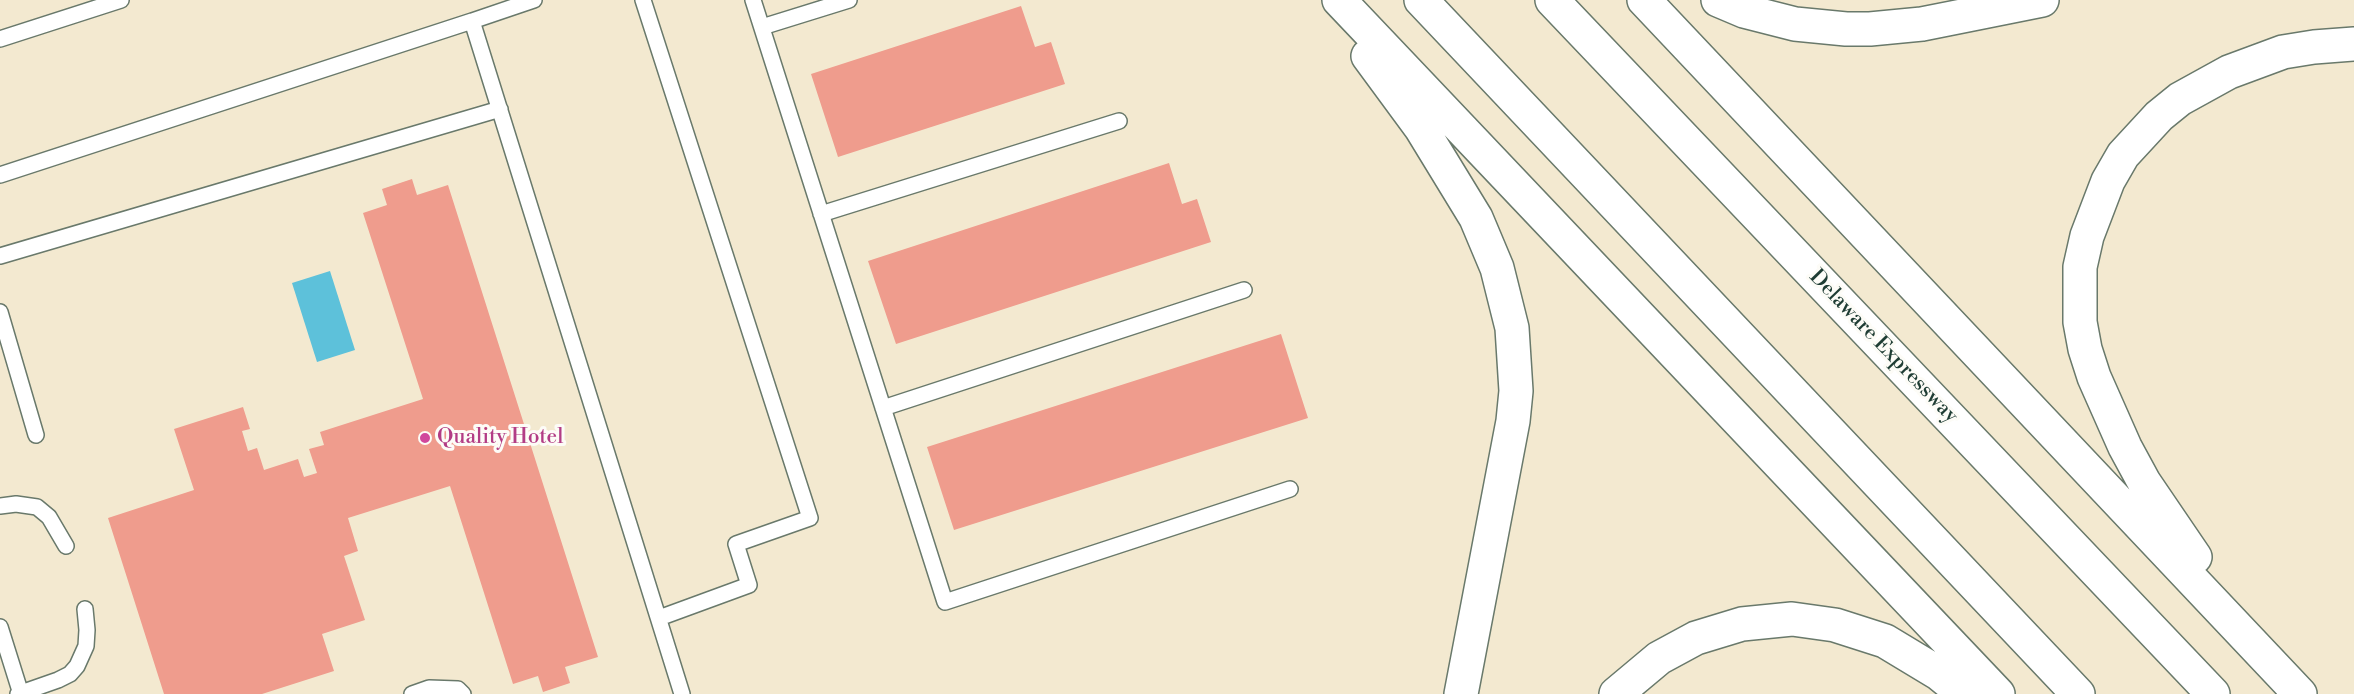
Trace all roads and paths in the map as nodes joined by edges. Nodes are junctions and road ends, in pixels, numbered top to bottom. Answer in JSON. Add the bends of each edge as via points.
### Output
{"nodes":[{"id":1,"x":121,"y":0,"type":"edge"},
{"id":2,"x":534,"y":0,"type":"edge"},
{"id":3,"x":643,"y":0,"type":"edge"},
{"id":4,"x":753,"y":0,"type":"edge"},
{"id":5,"x":849,"y":0,"type":"edge"},
{"id":6,"x":1324,"y":0,"type":"edge"},
{"id":7,"x":1339,"y":0,"type":"edge"},
{"id":8,"x":1421,"y":0,"type":"edge"},
{"id":9,"x":1552,"y":0,"type":"edge"},
{"id":10,"x":1644,"y":0,"type":"edge"},
{"id":11,"x":1718,"y":0,"type":"edge"},
{"id":12,"x":2042,"y":0,"type":"edge"},
{"id":13,"x":472,"y":21,"type":"junction"},
{"id":14,"x":762,"y":27,"type":"junction"},
{"id":15,"x":0,"y":39,"type":"edge"},
{"id":16,"x":2354,"y":44,"type":"edge"},
{"id":17,"x":500,"y":109,"type":"junction"},
{"id":18,"x":1119,"y":121,"type":"dead end"},
{"id":19,"x":0,"y":175,"type":"edge"},
{"id":20,"x":821,"y":214,"type":"junction"},
{"id":21,"x":0,"y":256,"type":"edge"},
{"id":22,"x":1244,"y":290,"type":"dead end"},
{"id":23,"x":0,"y":312,"type":"edge"},
{"id":24,"x":883,"y":408,"type":"junction"},
{"id":25,"x":36,"y":435,"type":"dead end"},
{"id":26,"x":1290,"y":489,"type":"dead end"},
{"id":27,"x":0,"y":506,"type":"edge"},
{"id":28,"x":66,"y":546,"type":"dead end"},
{"id":29,"x":85,"y":609,"type":"dead end"},
{"id":30,"x":659,"y":618,"type":"junction"},
{"id":31,"x":0,"y":627,"type":"edge"},
{"id":32,"x":2278,"y":670,"type":"junction"},
{"id":33,"x":19,"y":694,"type":"edge"},
{"id":34,"x":412,"y":694,"type":"edge"},
{"id":35,"x":463,"y":694,"type":"edge"},
{"id":36,"x":682,"y":694,"type":"edge"},
{"id":37,"x":1461,"y":694,"type":"edge"},
{"id":38,"x":1616,"y":694,"type":"edge"},
{"id":39,"x":1964,"y":694,"type":"edge"},
{"id":40,"x":1998,"y":694,"type":"edge"},
{"id":41,"x":2078,"y":694,"type":"edge"},
{"id":42,"x":2213,"y":694,"type":"edge"},
{"id":43,"x":2300,"y":694,"type":"edge"}],
"edges":[{"from":1,"to":15,"type":"lane"},
{"from":2,"to":13,"type":"lane"},
{"from":3,"to":30,"type":"lane","via":[[810,518],[736,544],[748,585]]},
{"from":4,"to":14,"type":"lane"},
{"from":5,"to":14,"type":"lane"},
{"from":6,"to":37,"type":"highway","via":[[1397,95],[1461,192],[1488,245],[1507,300],[1515,357],[1514,421]]},
{"from":7,"to":40,"type":"highway"},
{"from":8,"to":41,"type":"highway"},
{"from":9,"to":42,"type":"highway","name":"Delaware Expressway"},
{"from":10,"to":32,"type":"highway"},
{"from":11,"to":12,"type":"highway","via":[[1795,24],[1870,29],[1944,20]]},
{"from":13,"to":17,"type":"lane"},
{"from":13,"to":19,"type":"lane"},
{"from":14,"to":20,"type":"lane"},
{"from":16,"to":32,"type":"highway","via":[[2283,52],[2255,62],[2180,99],[2159,116],[2123,155],[2108,181],[2086,236],[2080,267],[2080,322],[2085,349],[2125,447],[2163,513]]},
{"from":17,"to":21,"type":"lane"},
{"from":17,"to":30,"type":"lane"},
{"from":18,"to":20,"type":"lane"},
{"from":20,"to":24,"type":"lane"},
{"from":22,"to":24,"type":"lane"},
{"from":23,"to":25,"type":"lane"},
{"from":24,"to":26,"type":"lane","via":[[945,602]]},
{"from":27,"to":28,"type":"lane","via":[[37,507],[49,517]]},
{"from":29,"to":33,"type":"lane","via":[[86,646],[77,666],[58,680]]},
{"from":30,"to":36,"type":"lane"},
{"from":31,"to":33,"type":"lane"},
{"from":32,"to":43,"type":"highway"},
{"from":34,"to":35,"type":"lane","via":[[429,688],[458,689]]},
{"from":38,"to":39,"type":"highway","via":[[1659,658],[1696,638],[1742,624],[1792,619],[1835,625],[1885,641]]}]}
